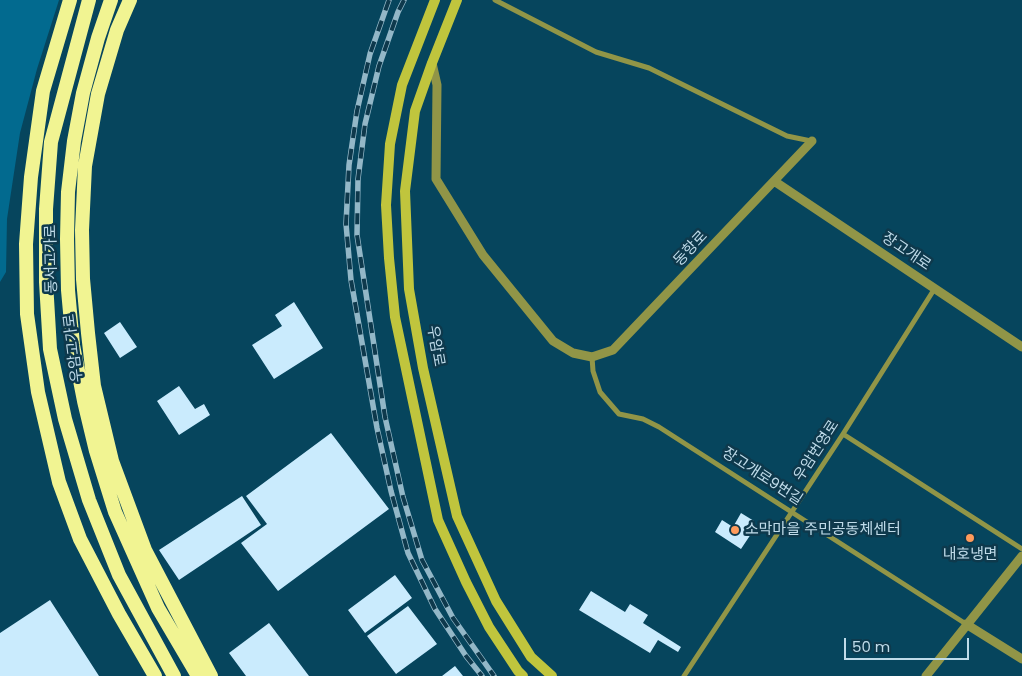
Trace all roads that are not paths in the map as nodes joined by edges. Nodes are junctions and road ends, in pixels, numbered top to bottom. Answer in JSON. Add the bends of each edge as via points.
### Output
{"nodes":[{"id":1,"x":70,"y":0,"type":"edge"},
{"id":2,"x":88,"y":0,"type":"edge"},
{"id":3,"x":111,"y":0,"type":"edge"},
{"id":4,"x":130,"y":0,"type":"edge"},
{"id":5,"x":435,"y":0,"type":"edge"},
{"id":6,"x":457,"y":0,"type":"edge"},
{"id":7,"x":495,"y":0,"type":"edge"},
{"id":8,"x":432,"y":63,"type":"junction"},
{"id":9,"x":812,"y":141,"type":"joint"},
{"id":10,"x":774,"y":180,"type":"junction"},
{"id":11,"x":935,"y":288,"type":"junction"},
{"id":12,"x":1022,"y":347,"type":"edge"},
{"id":13,"x":592,"y":358,"type":"junction"},
{"id":14,"x":843,"y":434,"type":"junction"},
{"id":15,"x":792,"y":512,"type":"junction"},
{"id":16,"x":1022,"y":549,"type":"edge"},
{"id":17,"x":1022,"y":556,"type":"edge"},
{"id":18,"x":966,"y":624,"type":"junction"},
{"id":19,"x":1022,"y":660,"type":"edge"},
{"id":20,"x":155,"y":676,"type":"edge"},
{"id":21,"x":174,"y":676,"type":"edge"},
{"id":22,"x":198,"y":676,"type":"edge"},
{"id":23,"x":211,"y":676,"type":"edge"},
{"id":24,"x":523,"y":676,"type":"edge"},
{"id":25,"x":552,"y":676,"type":"edge"},
{"id":26,"x":684,"y":676,"type":"edge"},
{"id":27,"x":926,"y":676,"type":"edge"}],
"edges":[{"from":1,"to":20,"type":"highway","via":[[43,91],[31,177],[26,244],[27,314],[38,392],[59,482],[80,539]]},
{"from":2,"to":21,"type":"highway","name":"동서고가로","via":[[51,142],[46,218],[50,349],[65,419],[89,500],[119,575]]},
{"from":3,"to":22,"type":"highway","name":"동서고가로","via":[[83,93],[68,192],[68,281],[73,345],[88,417],[115,512],[158,608]]},
{"from":4,"to":23,"type":"highway","name":"우암고가로","via":[[117,30],[98,94],[85,166],[83,279],[94,386],[112,461],[145,550]]},
{"from":5,"to":24,"type":"main road","via":[[402,85],[390,144],[386,205],[395,318],[438,520],[489,627]]},
{"from":6,"to":8,"type":"main road","name":"우암로"},
{"from":7,"to":9,"type":"street","name":"동항로","via":[[596,52],[649,68],[787,136]]},
{"from":8,"to":13,"type":"street","via":[[437,85],[436,178],[483,255],[553,341],[573,353]]},
{"from":8,"to":25,"type":"main road","name":"우암로","via":[[415,111],[405,191],[410,288],[423,368],[457,516],[496,601],[532,657]]},
{"from":9,"to":10,"type":"street","name":"동항로"},
{"from":10,"to":11,"type":"street","name":"장고개로"},
{"from":10,"to":13,"type":"street","name":"동항로","via":[[613,350]]},
{"from":11,"to":12,"type":"street","name":"장고개로"},
{"from":11,"to":14,"type":"street","name":"우암번영로"},
{"from":13,"to":15,"type":"street","name":"장고개로9번길","via":[[600,392],[619,414],[643,419],[659,427]]},
{"from":14,"to":15,"type":"street","name":"우암번영로"},
{"from":14,"to":16,"type":"street"},
{"from":15,"to":18,"type":"street","name":"장고개로9번길"},
{"from":15,"to":26,"type":"street","name":"우암번영로"},
{"from":17,"to":18,"type":"street"},
{"from":18,"to":19,"type":"street"},
{"from":18,"to":27,"type":"street"}]}
